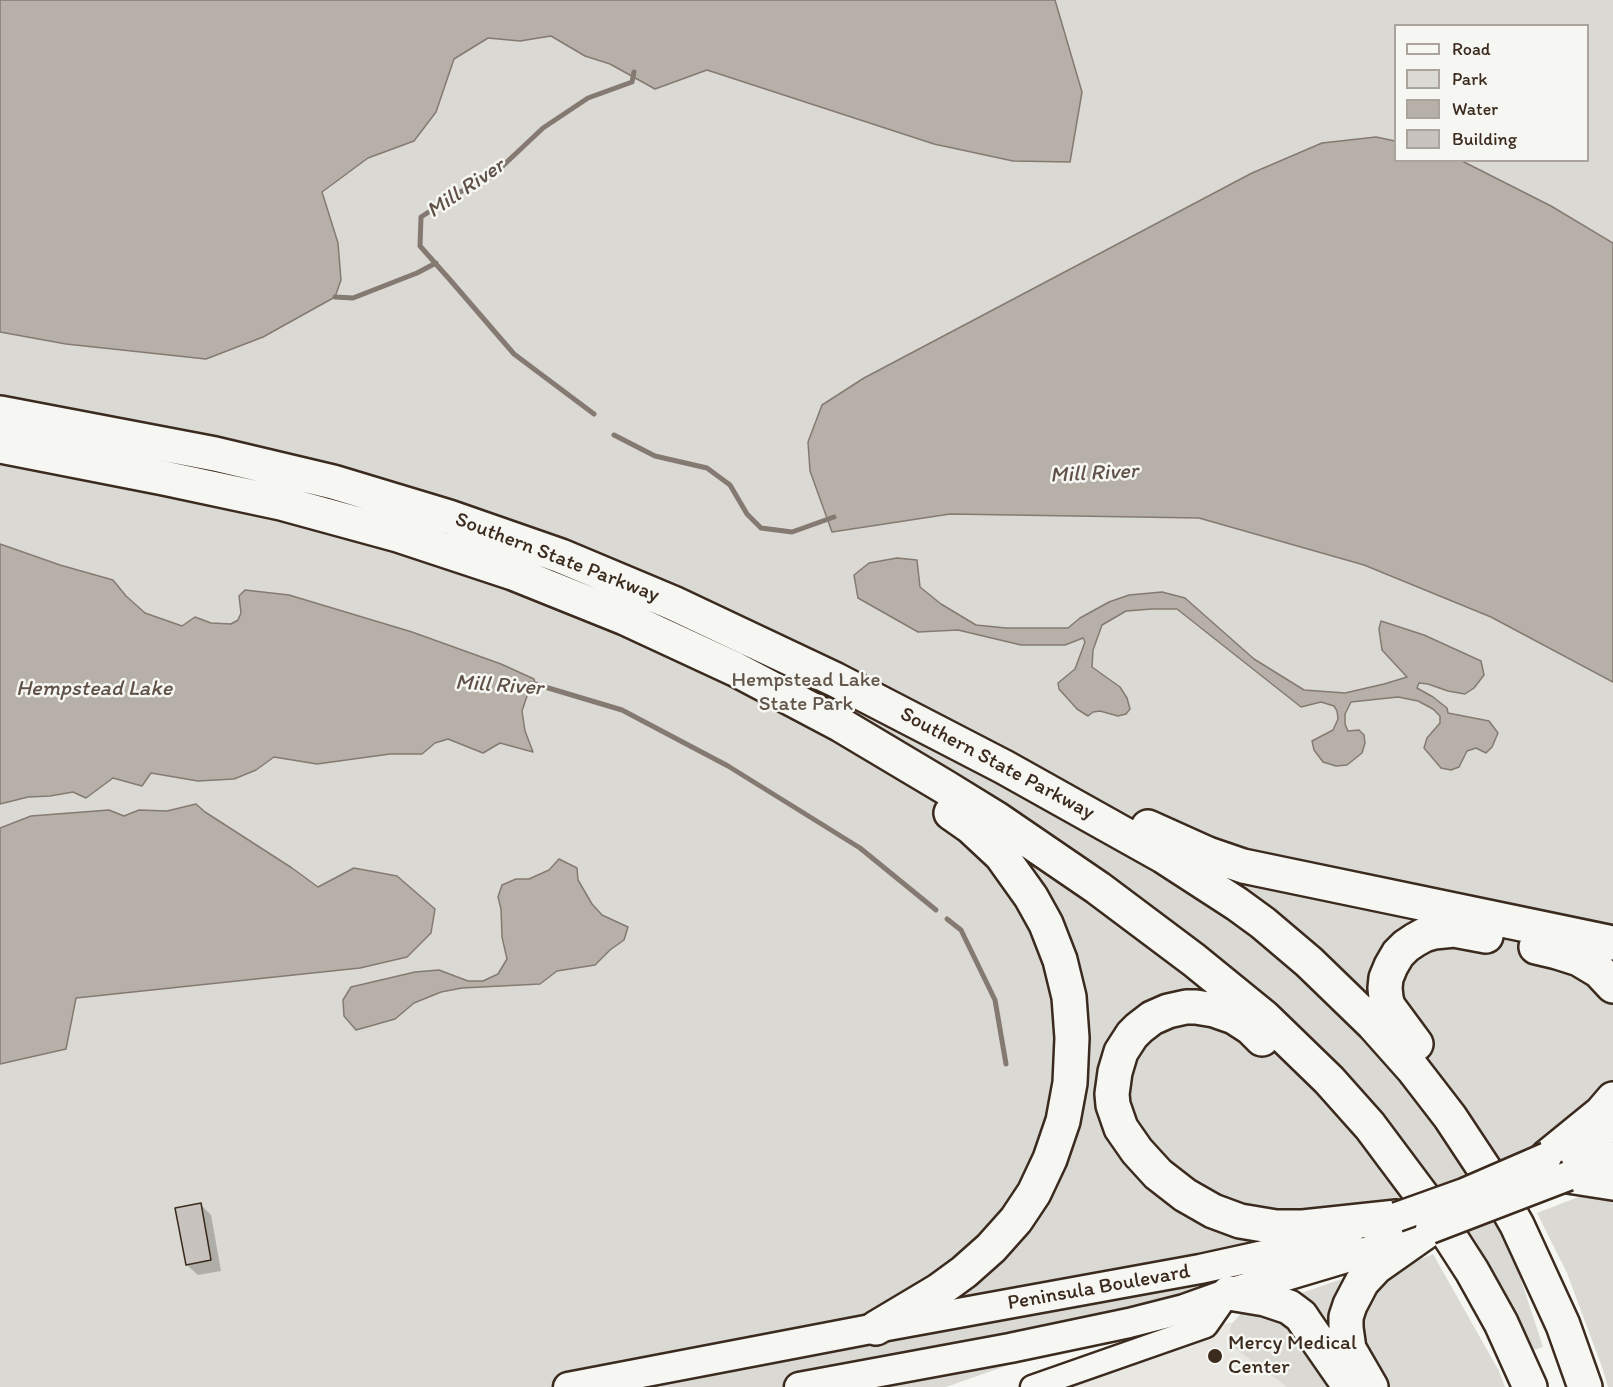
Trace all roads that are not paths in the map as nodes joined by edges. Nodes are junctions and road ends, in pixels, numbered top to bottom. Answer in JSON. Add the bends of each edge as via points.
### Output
{"nodes":[{"id":1,"x":0,"y":413,"type":"edge"},
{"id":2,"x":0,"y":446,"type":"edge"},
{"id":3,"x":789,"y":697,"type":"junction"},
{"id":4,"x":890,"y":707,"type":"junction"},
{"id":5,"x":1613,"y":943,"type":"edge"},
{"id":6,"x":1613,"y":986,"type":"edge"},
{"id":7,"x":1613,"y":1099,"type":"edge"},
{"id":8,"x":1613,"y":1127,"type":"edge"},
{"id":9,"x":1388,"y":1149,"type":"junction"},
{"id":10,"x":1613,"y":1156,"type":"edge"},
{"id":11,"x":1557,"y":1166,"type":"junction"},
{"id":12,"x":1613,"y":1183,"type":"edge"},
{"id":13,"x":1397,"y":1218,"type":"junction"},
{"id":14,"x":1516,"y":1225,"type":"junction"},
{"id":15,"x":1430,"y":1229,"type":"junction"},
{"id":16,"x":1472,"y":1271,"type":"junction"},
{"id":17,"x":1540,"y":1272,"type":"junction"},
{"id":18,"x":1168,"y":1275,"type":"junction"},
{"id":19,"x":1212,"y":1307,"type":"junction"},
{"id":20,"x":876,"y":1328,"type":"junction"},
{"id":21,"x":682,"y":1364,"type":"junction"},
{"id":22,"x":568,"y":1387,"type":"edge"},
{"id":23,"x":627,"y":1387,"type":"edge"},
{"id":24,"x":799,"y":1387,"type":"edge"},
{"id":25,"x":1032,"y":1387,"type":"edge"},
{"id":26,"x":1350,"y":1387,"type":"edge"},
{"id":27,"x":1371,"y":1387,"type":"edge"},
{"id":28,"x":1512,"y":1387,"type":"edge"},
{"id":29,"x":1530,"y":1387,"type":"edge"},
{"id":30,"x":1585,"y":1387,"type":"edge"},
{"id":31,"x":1603,"y":1387,"type":"edge"}],
"edges":[{"from":1,"to":4,"type":"highway","name":"Southern State Parkway","via":[[275,468],[450,517],[561,556],[663,598]]},
{"from":2,"to":3,"type":"highway","name":"Southern State Parkway","via":[[281,503],[417,541],[513,573],[626,618]]},
{"from":3,"to":9,"type":"highway","name":"Southern State Parkway","via":[[962,798],[1145,923],[1241,996],[1286,1037]]},
{"from":3,"to":20,"type":"highway","via":[[857,755],[957,816],[1001,855],[1046,924],[1069,998],[1072,1062],[1067,1102],[1057,1141],[1034,1193],[1004,1235],[976,1262],[938,1291]]},
{"from":4,"to":5,"type":"highway","via":[[1003,747],[1144,825],[1227,861]]},
{"from":4,"to":14,"type":"highway","name":"Southern State Parkway","via":[[1163,856],[1263,923],[1373,1024],[1413,1070],[1450,1117]]},
{"from":6,"to":14,"type":"highway","via":[[1599,971],[1569,955],[1454,930],[1424,935],[1406,946],[1391,966],[1385,988],[1388,1006],[1482,1134]]},
{"from":7,"to":11,"type":"highway"},
{"from":8,"to":11,"type":"main road","name":"Peninsula Boulevard"},
{"from":9,"to":13,"type":"highway","via":[[1320,1096],[1251,1028],[1224,1013],[1196,1007],[1160,1014],[1132,1035],[1121,1052],[1112,1094],[1121,1128],[1158,1174],[1199,1204],[1240,1221],[1276,1227],[1318,1227]]},
{"from":9,"to":16,"type":"highway","name":"Southern State Parkway"},
{"from":10,"to":11,"type":"main road","name":"Peninsula Boulevard"},
{"from":11,"to":12,"type":"highway"},
{"from":11,"to":13,"type":"main road","name":"Peninsula Boulevard","bridge":true,"via":[[1464,1193]]},
{"from":11,"to":15,"type":"main road","name":"Peninsula Boulevard","bridge":true},
{"from":13,"to":18,"type":"main road","name":"Peninsula Boulevard","via":[[1264,1255]]},
{"from":14,"to":17,"type":"highway","name":"Southern State Parkway"},
{"from":15,"to":19,"type":"main road","name":"Peninsula Boulevard"},
{"from":15,"to":27,"type":"highway","via":[[1376,1267],[1362,1282],[1350,1305],[1346,1317],[1349,1349]]},
{"from":16,"to":28,"type":"highway"},
{"from":16,"to":29,"type":"highway","name":"Southern State Parkway"},
{"from":17,"to":30,"type":"highway","name":"Southern State Parkway"},
{"from":17,"to":31,"type":"highway","via":[[1589,1346]]},
{"from":18,"to":19,"type":"main road","via":[[1192,1286]]},
{"from":18,"to":20,"type":"main road","name":"Peninsula Boulevard"},
{"from":19,"to":24,"type":"main road","name":"Peninsula Boulevard","via":[[1184,1309],[1070,1336]]},
{"from":19,"to":25,"type":"street"},
{"from":19,"to":26,"type":"highway","via":[[1266,1299],[1289,1307],[1301,1316]]},
{"from":20,"to":21,"type":"main road","name":"Peninsula Boulevard"},
{"from":21,"to":22,"type":"main road","name":"Peninsula Boulevard"},
{"from":21,"to":23,"type":"main road"}]}
